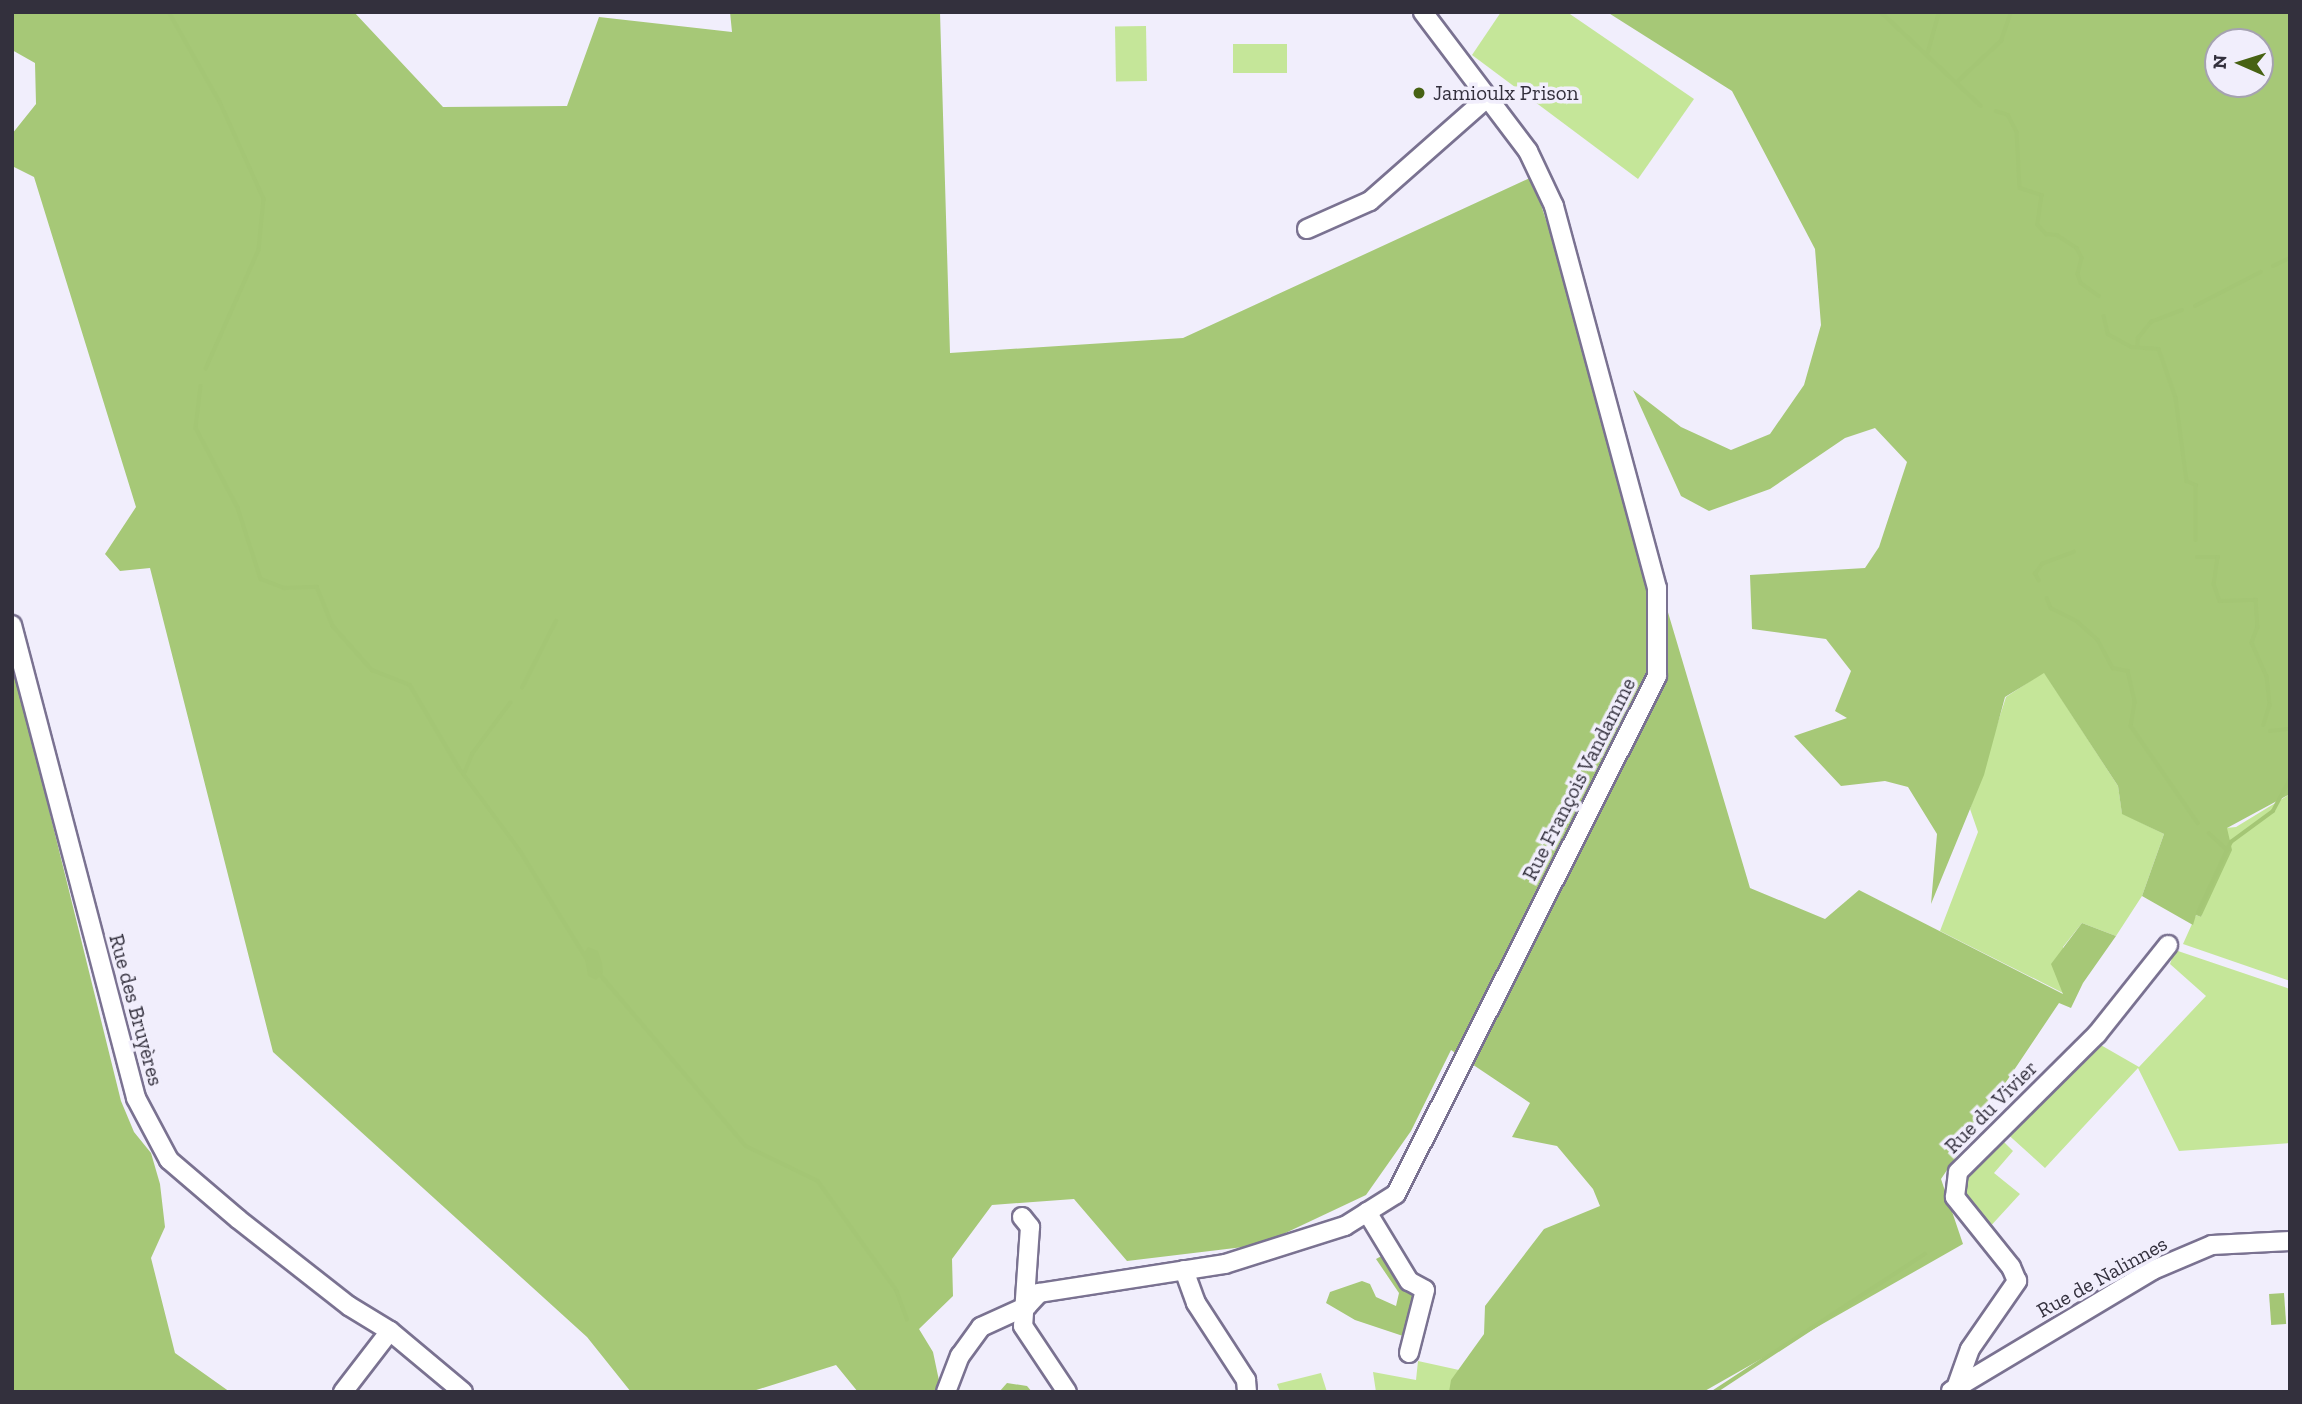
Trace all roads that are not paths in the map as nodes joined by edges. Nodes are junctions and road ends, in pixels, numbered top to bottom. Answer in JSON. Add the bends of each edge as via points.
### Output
{"nodes":[{"id":1,"x":1423,"y":12,"type":"edge"},
{"id":2,"x":1488,"y":97,"type":"junction"},
{"id":3,"x":1307,"y":229,"type":"dead end"},
{"id":4,"x":12,"y":625,"type":"edge"},
{"id":5,"x":2168,"y":945,"type":"dead end"},
{"id":6,"x":1367,"y":1212,"type":"junction"},
{"id":7,"x":1022,"y":1216,"type":"dead end"},
{"id":8,"x":2290,"y":1241,"type":"edge"},
{"id":9,"x":1184,"y":1270,"type":"junction"},
{"id":10,"x":1027,"y":1306,"type":"junction"},
{"id":11,"x":390,"y":1331,"type":"junction"},
{"id":12,"x":1409,"y":1353,"type":"dead end"},
{"id":13,"x":1953,"y":1390,"type":"edge"},
{"id":14,"x":343,"y":1392,"type":"edge"},
{"id":15,"x":463,"y":1392,"type":"edge"},
{"id":16,"x":946,"y":1392,"type":"edge"},
{"id":17,"x":1067,"y":1392,"type":"edge"},
{"id":18,"x":1247,"y":1392,"type":"edge"}],
"edges":[{"from":1,"to":2,"type":"street","name":"Rue François Vandamme"},
{"from":2,"to":3,"type":"street","via":[[1370,201]]},
{"from":2,"to":6,"type":"street","name":"Rue François Vandamme","via":[[1528,151],[1554,206],[1657,588],[1657,676],[1409,1170],[1396,1194]]},
{"from":4,"to":11,"type":"street","name":"Rue des Bruyères","via":[[132,1084],[169,1160],[349,1307]]},
{"from":5,"to":13,"type":"street","name":"Rue du Vivier","via":[[2097,1034],[1958,1172],[1955,1197],[2011,1267],[2017,1282],[1970,1349]]},
{"from":6,"to":9,"type":"street","name":"Rue François Vandamme","via":[[1345,1226],[1225,1264]]},
{"from":6,"to":12,"type":"street","via":[[1409,1281],[1425,1290]]},
{"from":7,"to":10,"type":"street","via":[[1030,1227]]},
{"from":8,"to":13,"type":"street","name":"Rue de Nalinnes","via":[[2211,1245],[2153,1270]]},
{"from":9,"to":10,"type":"street","name":"Rue François Vandamme","via":[[1039,1293]]},
{"from":9,"to":18,"type":"street","via":[[1196,1303],[1246,1380]]},
{"from":10,"to":16,"type":"street","name":"Rue François Vandamme","via":[[981,1327],[960,1356]]},
{"from":10,"to":17,"type":"street","via":[[1023,1326]]},
{"from":11,"to":14,"type":"street"},
{"from":11,"to":15,"type":"street","name":"Rue des Bruyères"}]}
